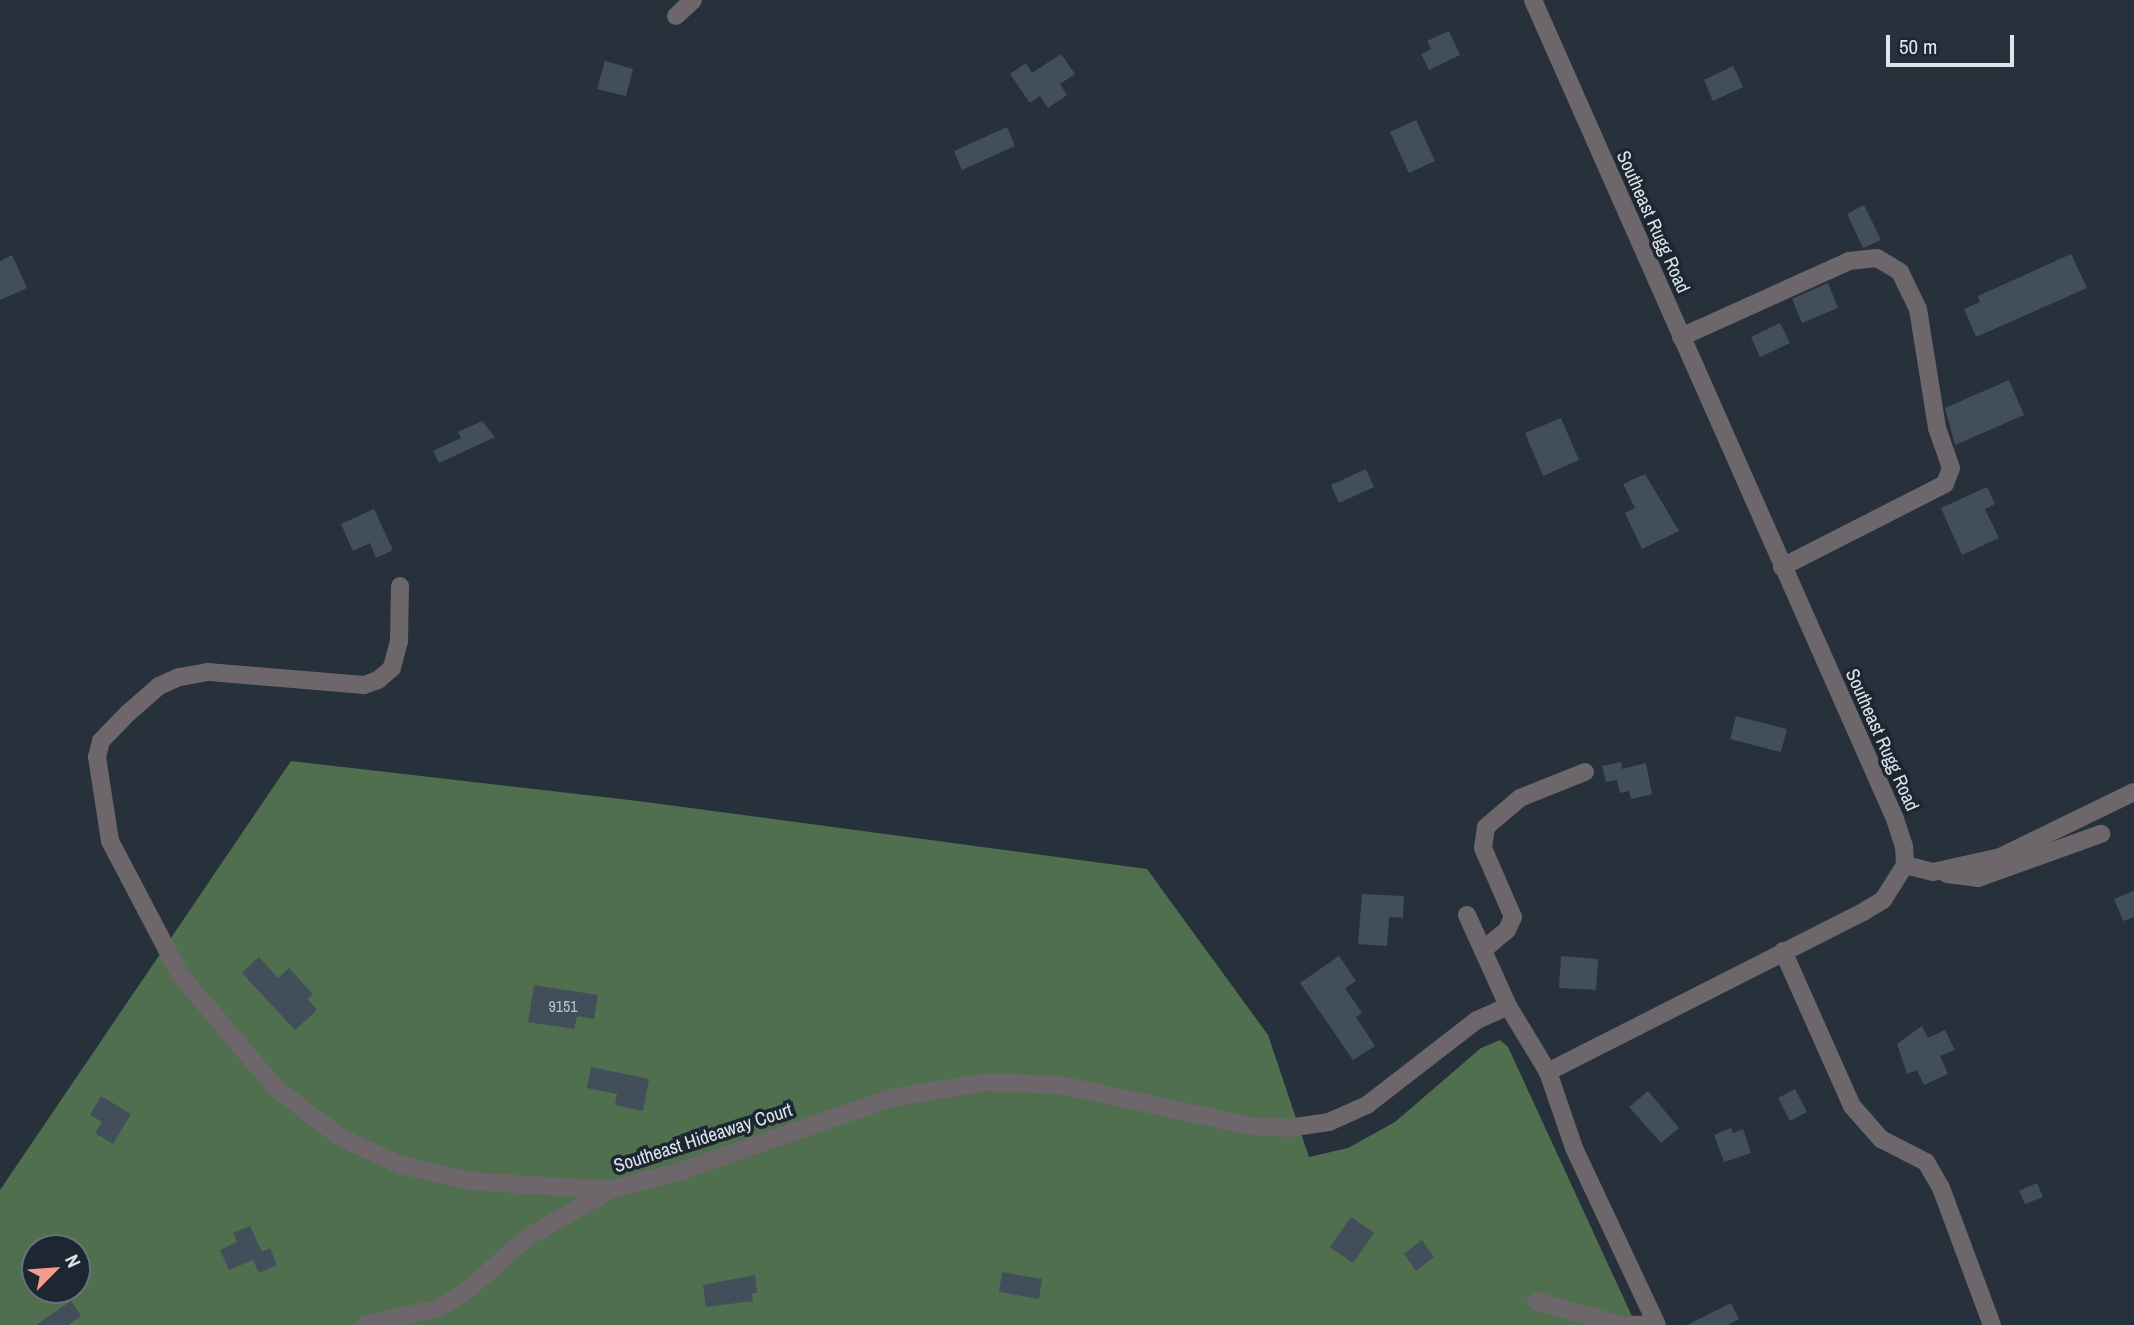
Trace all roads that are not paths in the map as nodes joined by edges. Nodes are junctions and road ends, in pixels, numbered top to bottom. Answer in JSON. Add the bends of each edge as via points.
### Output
{"nodes":[{"id":1,"x":693,"y":0,"type":"edge"},
{"id":2,"x":1533,"y":0,"type":"edge"},
{"id":3,"x":676,"y":16,"type":"dead end"},
{"id":4,"x":1681,"y":337,"type":"junction"},
{"id":5,"x":1782,"y":568,"type":"junction"},
{"id":6,"x":400,"y":586,"type":"dead end"},
{"id":7,"x":1585,"y":772,"type":"dead end"},
{"id":8,"x":2134,"y":792,"type":"edge"},
{"id":9,"x":2101,"y":834,"type":"dead end"},
{"id":10,"x":1905,"y":866,"type":"junction"},
{"id":11,"x":1933,"y":872,"type":"junction"},
{"id":12,"x":1467,"y":915,"type":"dead end"},
{"id":13,"x":1483,"y":950,"type":"junction"},
{"id":14,"x":1783,"y":951,"type":"junction"},
{"id":15,"x":1508,"y":1006,"type":"junction"},
{"id":16,"x":1548,"y":1072,"type":"junction"},
{"id":17,"x":610,"y":1190,"type":"junction"},
{"id":18,"x":1536,"y":1301,"type":"dead end"},
{"id":19,"x":396,"y":1320,"type":"junction"},
{"id":20,"x":1656,"y":1324,"type":"edge"},
{"id":21,"x":365,"y":1325,"type":"edge"},
{"id":22,"x":415,"y":1325,"type":"edge"},
{"id":23,"x":1620,"y":1325,"type":"edge"},
{"id":24,"x":1631,"y":1325,"type":"edge"},
{"id":25,"x":1992,"y":1325,"type":"edge"}],
"edges":[{"from":1,"to":3,"type":"street"},
{"from":2,"to":4,"type":"street","name":"Southeast Rugg Road"},
{"from":4,"to":5,"type":"street","name":"Southeast Rugg Road"},
{"from":4,"to":5,"type":"street","via":[[1849,261],[1877,258],[1900,272],[1918,309],[1937,428],[1951,468],[1945,484]]},
{"from":5,"to":10,"type":"street","name":"Southeast Rugg Road","via":[[1895,819]]},
{"from":6,"to":17,"type":"street","name":"Southeast Hideaway Court","via":[[399,641],[391,668],[378,680],[364,685],[208,672],[179,677],[159,687],[128,713],[102,741],[97,757],[110,841],[181,976],[255,1069],[313,1119],[369,1152],[434,1175],[506,1185]]},
{"from":7,"to":13,"type":"street","via":[[1520,798],[1486,827],[1483,848],[1513,918],[1507,930]]},
{"from":8,"to":11,"type":"street","via":[[2000,857]]},
{"from":9,"to":11,"type":"street","via":[[1978,877]]},
{"from":10,"to":11,"type":"street"},
{"from":10,"to":14,"type":"street","via":[[1883,900]]},
{"from":12,"to":13,"type":"street"},
{"from":13,"to":15,"type":"street"},
{"from":14,"to":16,"type":"street"},
{"from":14,"to":25,"type":"street","via":[[1852,1106],[1881,1139],[1926,1162],[1941,1188]]},
{"from":15,"to":16,"type":"street"},
{"from":15,"to":17,"type":"street","name":"Southeast Hideaway Court","via":[[1477,1020],[1367,1105],[1329,1122],[1288,1128],[1250,1126],[1061,1085],[988,1082],[891,1098],[681,1171]]},
{"from":16,"to":20,"type":"street","via":[[1574,1148]]},
{"from":17,"to":19,"type":"street","via":[[526,1238],[468,1290],[439,1308]]},
{"from":18,"to":23,"type":"street"},
{"from":19,"to":21,"type":"street"},
{"from":19,"to":22,"type":"street"},
{"from":20,"to":24,"type":"street"}]}
